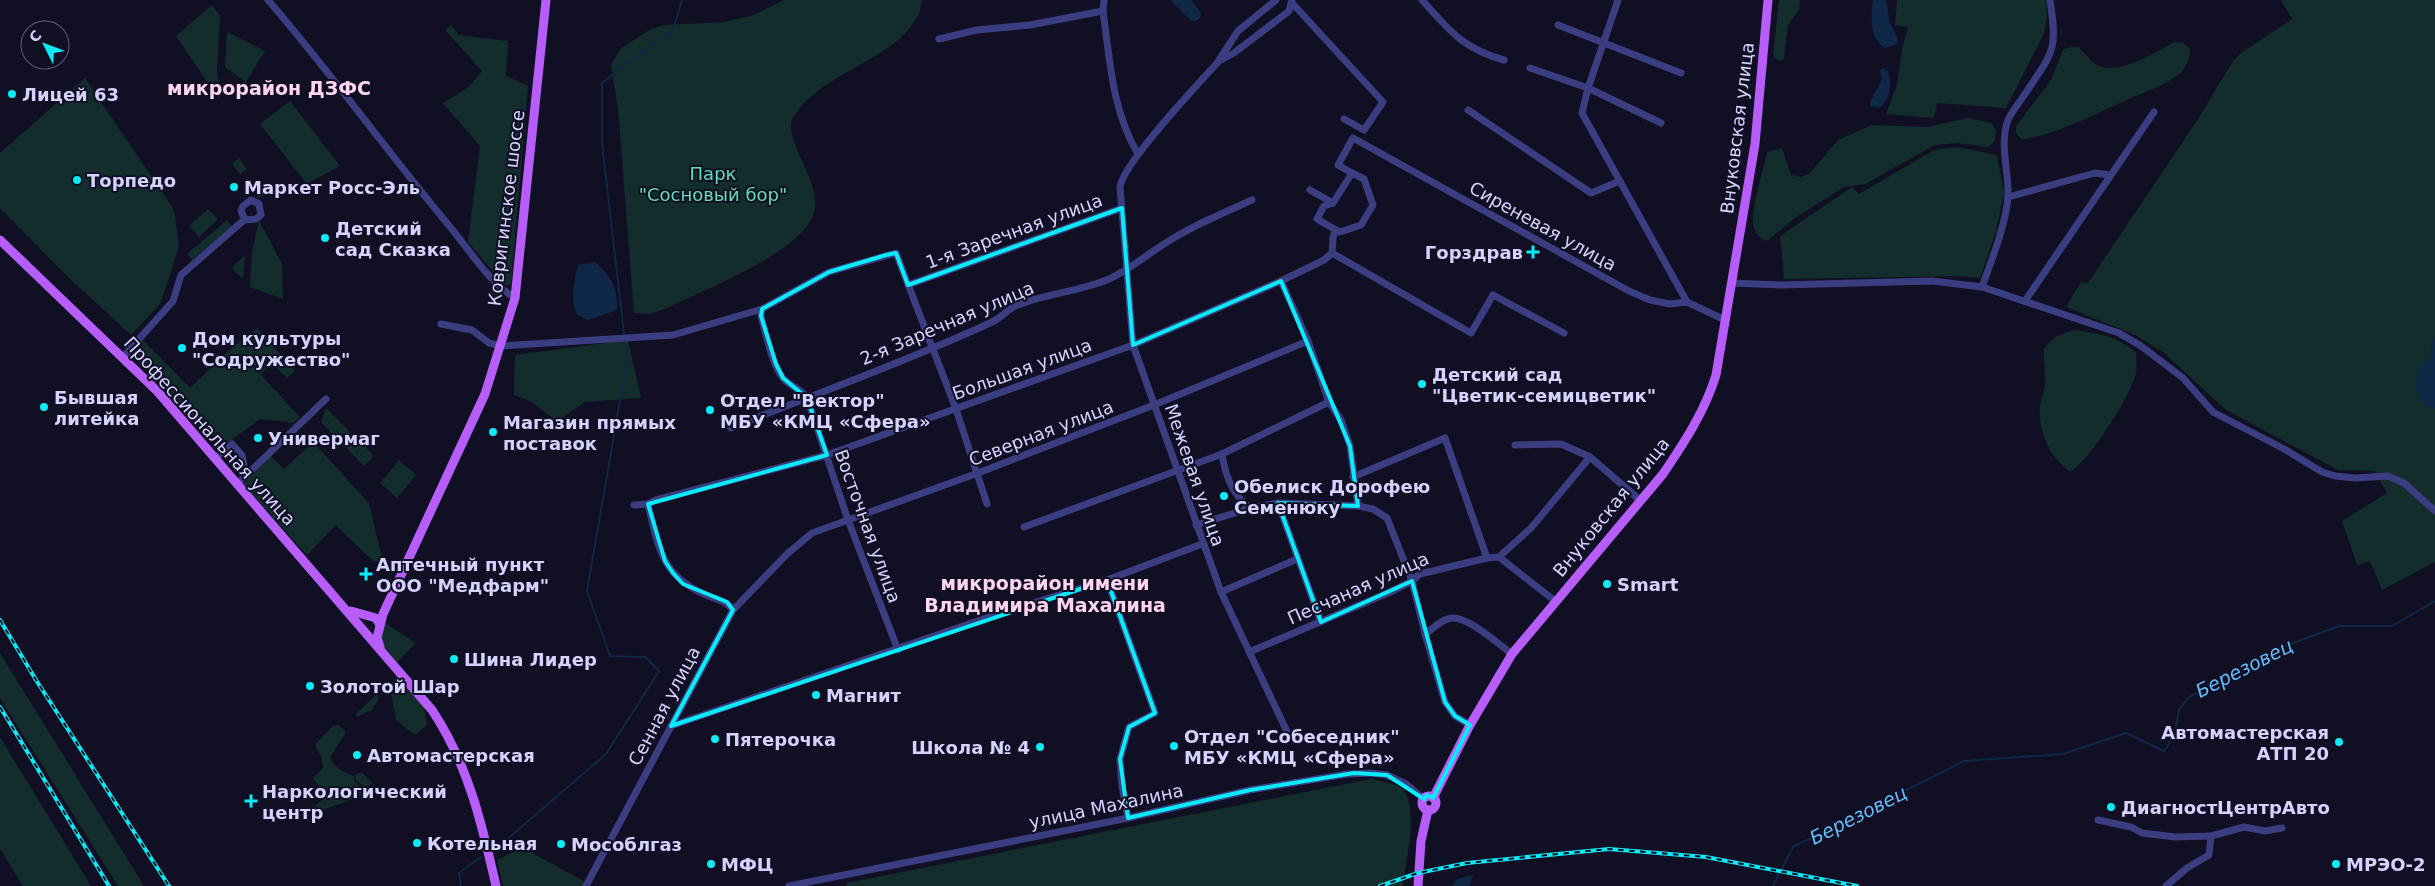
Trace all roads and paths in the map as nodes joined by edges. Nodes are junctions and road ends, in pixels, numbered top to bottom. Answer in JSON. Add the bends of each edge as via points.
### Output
{"nodes":[{"id":1,"x":268,"y":0,"type":"edge"},
{"id":2,"x":546,"y":0,"type":"edge"},
{"id":3,"x":1104,"y":0,"type":"edge"},
{"id":4,"x":1276,"y":0,"type":"edge"},
{"id":5,"x":1422,"y":0,"type":"edge"},
{"id":6,"x":1618,"y":0,"type":"edge"},
{"id":7,"x":1768,"y":0,"type":"edge"},
{"id":8,"x":2050,"y":0,"type":"edge"},
{"id":9,"x":1292,"y":2,"type":"edge"},
{"id":10,"x":1103,"y":11,"type":"junction"},
{"id":11,"x":1558,"y":25,"type":"dead end"},
{"id":12,"x":939,"y":39,"type":"dead end"},
{"id":13,"x":1603,"y":41,"type":"junction"},
{"id":14,"x":1219,"y":60,"type":"junction"},
{"id":15,"x":1504,"y":60,"type":"dead end"},
{"id":16,"x":1530,"y":68,"type":"dead end"},
{"id":17,"x":1681,"y":73,"type":"dead end"},
{"id":18,"x":1588,"y":88,"type":"junction"},
{"id":19,"x":1468,"y":110,"type":"dead end"},
{"id":20,"x":2154,"y":112,"type":"dead end"},
{"id":21,"x":1344,"y":119,"type":"dead end"},
{"id":22,"x":1661,"y":123,"type":"dead end"},
{"id":23,"x":1138,"y":154,"type":"junction"},
{"id":24,"x":1352,"y":172,"type":"junction"},
{"id":25,"x":2110,"y":175,"type":"junction"},
{"id":26,"x":1620,"y":181,"type":"junction"},
{"id":27,"x":1310,"y":190,"type":"dead end"},
{"id":28,"x":2008,"y":197,"type":"junction"},
{"id":29,"x":1252,"y":200,"type":"dead end"},
{"id":30,"x":1333,"y":203,"type":"junction"},
{"id":31,"x":1122,"y":208,"type":"junction"},
{"id":32,"x":245,"y":220,"type":"dead end"},
{"id":33,"x":1336,"y":230,"type":"junction"},
{"id":34,"x":0,"y":240,"type":"edge"},
{"id":35,"x":1332,"y":252,"type":"junction"},
{"id":36,"x":1127,"y":270,"type":"junction"},
{"id":37,"x":1281,"y":281,"type":"junction"},
{"id":38,"x":1732,"y":283,"type":"junction"},
{"id":39,"x":908,"y":285,"type":"junction"},
{"id":40,"x":1982,"y":287,"type":"junction"},
{"id":41,"x":514,"y":298,"type":"junction"},
{"id":42,"x":2025,"y":301,"type":"junction"},
{"id":43,"x":1687,"y":302,"type":"junction"},
{"id":44,"x":762,"y":308,"type":"junction"},
{"id":45,"x":1725,"y":320,"type":"junction"},
{"id":46,"x":441,"y":324,"type":"dead end"},
{"id":47,"x":1564,"y":333,"type":"dead end"},
{"id":48,"x":1308,"y":341,"type":"junction"},
{"id":49,"x":1133,"y":345,"type":"junction"},
{"id":50,"x":502,"y":346,"type":"junction"},
{"id":51,"x":932,"y":348,"type":"junction"},
{"id":52,"x":123,"y":357,"type":"junction"},
{"id":53,"x":326,"y":398,"type":"dead end"},
{"id":54,"x":807,"y":398,"type":"junction"},
{"id":55,"x":1329,"y":402,"type":"junction"},
{"id":56,"x":1154,"y":405,"type":"junction"},
{"id":57,"x":956,"y":409,"type":"junction"},
{"id":58,"x":731,"y":428,"type":"dead end"},
{"id":59,"x":1515,"y":445,"type":"dead end"},
{"id":60,"x":1222,"y":454,"type":"junction"},
{"id":61,"x":827,"y":455,"type":"junction"},
{"id":62,"x":216,"y":458,"type":"junction"},
{"id":63,"x":1590,"y":458,"type":"junction"},
{"id":64,"x":1176,"y":472,"type":"junction"},
{"id":65,"x":978,"y":473,"type":"junction"},
{"id":66,"x":246,"y":476,"type":"junction"},
{"id":67,"x":1353,"y":477,"type":"junction"},
{"id":68,"x":238,"y":483,"type":"junction"},
{"id":69,"x":1641,"y":501,"type":"junction"},
{"id":70,"x":1278,"y":503,"type":"junction"},
{"id":71,"x":648,"y":504,"type":"junction"},
{"id":72,"x":987,"y":504,"type":"dead end"},
{"id":73,"x":634,"y":505,"type":"dead end"},
{"id":74,"x":1358,"y":506,"type":"junction"},
{"id":75,"x":1251,"y":508,"type":"junction"},
{"id":76,"x":2435,"y":511,"type":"edge"},
{"id":77,"x":848,"y":520,"type":"junction"},
{"id":78,"x":1196,"y":525,"type":"junction"},
{"id":79,"x":1024,"y":527,"type":"dead end"},
{"id":80,"x":1202,"y":544,"type":"junction"},
{"id":81,"x":787,"y":554,"type":"joint"},
{"id":82,"x":1487,"y":558,"type":"junction"},
{"id":83,"x":1499,"y":558,"type":"junction"},
{"id":84,"x":1297,"y":559,"type":"junction"},
{"id":85,"x":1108,"y":580,"type":"junction"},
{"id":86,"x":1412,"y":581,"type":"junction"},
{"id":87,"x":1221,"y":592,"type":"junction"},
{"id":88,"x":1555,"y":601,"type":"junction"},
{"id":89,"x":387,"y":606,"type":"junction"},
{"id":90,"x":347,"y":609,"type":"junction"},
{"id":91,"x":733,"y":610,"type":"junction"},
{"id":92,"x":370,"y":617,"type":"junction"},
{"id":93,"x":1321,"y":622,"type":"junction"},
{"id":94,"x":361,"y":627,"type":"junction"},
{"id":95,"x":379,"y":629,"type":"junction"},
{"id":96,"x":1425,"y":634,"type":"junction"},
{"id":97,"x":368,"y":635,"type":"junction"},
{"id":98,"x":381,"y":648,"type":"junction"},
{"id":99,"x":898,"y":650,"type":"junction"},
{"id":100,"x":1249,"y":652,"type":"junction"},
{"id":101,"x":1512,"y":654,"type":"junction"},
{"id":102,"x":1470,"y":725,"type":"junction"},
{"id":103,"x":670,"y":726,"type":"junction"},
{"id":104,"x":1290,"y":738,"type":"dead end"},
{"id":105,"x":1428,"y":798,"type":"junction"},
{"id":106,"x":1128,"y":818,"type":"junction"},
{"id":107,"x":2098,"y":820,"type":"dead end"},
{"id":108,"x":2282,"y":828,"type":"dead end"},
{"id":109,"x":2211,"y":836,"type":"junction"},
{"id":110,"x":589,"y":885,"type":"edge"},
{"id":111,"x":496,"y":886,"type":"edge"},
{"id":112,"x":789,"y":886,"type":"edge"},
{"id":113,"x":1418,"y":886,"type":"edge"},
{"id":114,"x":2166,"y":886,"type":"edge"}],
"edges":[{"from":1,"to":41,"type":"street","via":[[421,192],[506,293]]},
{"from":2,"to":41,"type":"main road","name":"Ковригинское шоссе"},
{"from":3,"to":10,"type":"street"},
{"from":4,"to":14,"type":"street","via":[[1238,31]]},
{"from":5,"to":15,"type":"street","via":[[1456,38]]},
{"from":6,"to":13,"type":"street"},
{"from":7,"to":38,"type":"main road","name":"Внуковская улица","via":[[1755,144]]},
{"from":8,"to":28,"type":"street","via":[[2055,32],[2050,56],[2008,119],[2005,135]]},
{"from":9,"to":14,"type":"street","via":[[1289,11],[1234,54]]},
{"from":9,"to":21,"type":"street","via":[[1383,102],[1364,130]]},
{"from":10,"to":12,"type":"street"},
{"from":10,"to":23,"type":"street","via":[[1119,112]]},
{"from":11,"to":13,"type":"street"},
{"from":13,"to":17,"type":"street"},
{"from":13,"to":18,"type":"street"},
{"from":14,"to":23,"type":"street","name":"1-я Заречная улица"},
{"from":16,"to":18,"type":"street"},
{"from":18,"to":22,"type":"street"},
{"from":18,"to":26,"type":"street","via":[[1582,113]]},
{"from":19,"to":26,"type":"street","via":[[1591,193]]},
{"from":20,"to":25,"type":"street"},
{"from":23,"to":31,"type":"street","name":"1-я Заречная улица","via":[[1121,181]]},
{"from":24,"to":30,"type":"street"},
{"from":24,"to":33,"type":"street","via":[[1364,179],[1372,205],[1360,225],[1340,232]]},
{"from":24,"to":43,"type":"street","name":"Сиреневая улица","via":[[1338,165],[1353,138],[1629,291],[1670,304]]},
{"from":25,"to":28,"type":"street","via":[[2095,172]]},
{"from":25,"to":42,"type":"street"},
{"from":26,"to":43,"type":"street"},
{"from":27,"to":30,"type":"street"},
{"from":28,"to":40,"type":"street"},
{"from":29,"to":36,"type":"street","name":"2-я Заречная улица","via":[[1164,244]]},
{"from":30,"to":33,"type":"street","via":[[1324,206],[1317,219]]},
{"from":31,"to":36,"type":"street","name":"Межевая улица"},
{"from":31,"to":39,"type":"street","name":"1-я Заречная улица"},
{"from":32,"to":52,"type":"street","via":[[181,275],[173,302]]},
{"from":33,"to":35,"type":"street"},
{"from":34,"to":52,"type":"main road","name":"Профессиональная улица"},
{"from":35,"to":37,"type":"street","name":"Большая улица","via":[[1324,260]]},
{"from":35,"to":47,"type":"street","via":[[1471,333],[1493,295]]},
{"from":36,"to":49,"type":"street","name":"Межевая улица"},
{"from":36,"to":51,"type":"street","name":"2-я Заречная улица","via":[[1061,295],[1041,297],[1014,307],[992,323]]},
{"from":37,"to":48,"type":"street"},
{"from":37,"to":49,"type":"street","name":"Большая улица"},
{"from":38,"to":40,"type":"street","via":[[1932,281]]},
{"from":38,"to":45,"type":"main road","name":"Внуковская улица"},
{"from":39,"to":44,"type":"street","via":[[896,253],[829,272]]},
{"from":39,"to":51,"type":"street"},
{"from":40,"to":42,"type":"street"},
{"from":41,"to":50,"type":"main road","name":"Ковригинское шоссе"},
{"from":42,"to":76,"type":"street","via":[[2119,333],[2183,378],[2213,412],[2322,472],[2334,476],[2396,478]]},
{"from":43,"to":45,"type":"street","name":"Сиреневая улица"},
{"from":44,"to":50,"type":"street","via":[[673,335]]},
{"from":44,"to":54,"type":"street","name":"Восточная улица","via":[[760,316],[783,378],[802,390]]},
{"from":45,"to":69,"type":"main road","name":"Внуковская улица","via":[[1716,375],[1706,403],[1679,452]]},
{"from":46,"to":50,"type":"street","via":[[472,330],[489,344]]},
{"from":48,"to":55,"type":"street"},
{"from":48,"to":56,"type":"street","name":"Северная улица"},
{"from":49,"to":56,"type":"street","name":"Межевая улица"},
{"from":49,"to":57,"type":"street","name":"Большая улица"},
{"from":50,"to":89,"type":"main road","name":"Ковригинское шоссе","via":[[485,394]]},
{"from":51,"to":54,"type":"street","name":"2-я Заречная улица"},
{"from":51,"to":57,"type":"street"},
{"from":52,"to":62,"type":"main road","name":"Профессиональная улица"},
{"from":53,"to":66,"type":"street"},
{"from":54,"to":58,"type":"street","name":"2-я Заречная улица"},
{"from":54,"to":61,"type":"street","name":"Восточная улица"},
{"from":55,"to":60,"type":"street"},
{"from":55,"to":67,"type":"street","via":[[1341,420],[1350,446]]},
{"from":56,"to":64,"type":"street","name":"Межевая улица"},
{"from":56,"to":65,"type":"street","name":"Северная улица"},
{"from":57,"to":61,"type":"street","name":"Большая улица"},
{"from":57,"to":65,"type":"street"},
{"from":59,"to":63,"type":"street","via":[[1561,444]]},
{"from":60,"to":64,"type":"street"},
{"from":60,"to":75,"type":"street","via":[[1236,495]]},
{"from":61,"to":71,"type":"street","name":"Большая улица"},
{"from":61,"to":77,"type":"street","name":"Восточная улица"},
{"from":62,"to":66,"type":"street","via":[[232,444],[242,455]]},
{"from":62,"to":68,"type":"main road","name":"Профессиональная улица"},
{"from":63,"to":69,"type":"street"},
{"from":63,"to":83,"type":"street","via":[[1531,528]]},
{"from":64,"to":78,"type":"street","name":"Межевая улица"},
{"from":64,"to":79,"type":"street","via":[[1145,480]]},
{"from":65,"to":72,"type":"street"},
{"from":65,"to":77,"type":"street","name":"Северная улица"},
{"from":66,"to":68,"type":"street"},
{"from":67,"to":74,"type":"street"},
{"from":67,"to":82,"type":"street","via":[[1445,438]]},
{"from":68,"to":90,"type":"main road","name":"Профессиональная улица"},
{"from":69,"to":88,"type":"main road","name":"Внуковская улица"},
{"from":70,"to":74,"type":"street"},
{"from":70,"to":75,"type":"street"},
{"from":70,"to":84,"type":"street"},
{"from":71,"to":73,"type":"street","name":"Большая улица"},
{"from":71,"to":91,"type":"street","via":[[664,561],[673,573],[683,584],[728,602]]},
{"from":74,"to":86,"type":"street","via":[[1373,509],[1387,518]]},
{"from":75,"to":78,"type":"street"},
{"from":77,"to":81,"type":"street","name":"Северная улица","via":[[812,532]]},
{"from":77,"to":99,"type":"street","name":"Восточная улица"},
{"from":78,"to":80,"type":"street","name":"Межевая улица"},
{"from":80,"to":85,"type":"street"},
{"from":80,"to":87,"type":"street","name":"Межевая улица"},
{"from":81,"to":91,"type":"street","name":"Сенная улица"},
{"from":82,"to":83,"type":"street","name":"Песчаная улица"},
{"from":82,"to":86,"type":"street","name":"Песчаная улица","via":[[1431,570]]},
{"from":83,"to":88,"type":"street"},
{"from":84,"to":87,"type":"street"},
{"from":84,"to":93,"type":"street"},
{"from":85,"to":99,"type":"street","via":[[1001,613]]},
{"from":85,"to":106,"type":"street","via":[[1155,713],[1129,727],[1120,759]]},
{"from":86,"to":93,"type":"street","name":"Песчаная улица"},
{"from":86,"to":96,"type":"street"},
{"from":87,"to":100,"type":"street","name":"Межевая улица"},
{"from":88,"to":101,"type":"main road","name":"Внуковская улица"},
{"from":89,"to":92,"type":"main road","name":"Ковригинское шоссе","via":[[378,616]]},
{"from":89,"to":95,"type":"main road","name":"Ковригинское шоссе"},
{"from":90,"to":92,"type":"main road","name":"Профессиональная улица"},
{"from":90,"to":94,"type":"main road","name":"Профессиональная улица"},
{"from":91,"to":103,"type":"street","name":"Сенная улица"},
{"from":92,"to":94,"type":"main road","via":[[362,622]]},
{"from":92,"to":95,"type":"main road","name":"Профессиональная улица"},
{"from":93,"to":100,"type":"street","name":"Песчаная улица"},
{"from":94,"to":97,"type":"main road","name":"Профессиональная улица"},
{"from":95,"to":97,"type":"main road"},
{"from":95,"to":98,"type":"main road","name":"Профессиональная улица","via":[[377,638]]},
{"from":96,"to":101,"type":"street","via":[[1451,618],[1464,620]]},
{"from":96,"to":102,"type":"street","via":[[1445,702],[1455,716]]},
{"from":97,"to":98,"type":"main road","name":"Профессиональная улица"},
{"from":98,"to":111,"type":"main road","name":"Профессиональная улица","via":[[432,710],[457,752],[482,826]]},
{"from":99,"to":103,"type":"street"},
{"from":100,"to":104,"type":"street","name":"Межевая улица"},
{"from":101,"to":102,"type":"main road","name":"Внуковская улица"},
{"from":102,"to":105,"type":"main road","name":"Внуковская улица"},
{"from":103,"to":110,"type":"street","name":"Сенная улица"},
{"from":105,"to":106,"type":"street","name":"улица Махалина","via":[[1387,775],[1354,773],[1250,790]]},
{"from":105,"to":113,"type":"main road","name":"Внуковская улица","via":[[1435,806],[1428,810],[1421,841]]},
{"from":106,"to":112,"type":"street","name":"улица Махалина"},
{"from":107,"to":109,"type":"street","via":[[2131,827],[2142,833],[2175,837]]},
{"from":108,"to":109,"type":"street","via":[[2265,831],[2244,827]]},
{"from":109,"to":114,"type":"street","via":[[2209,855],[2186,868]]}]}
